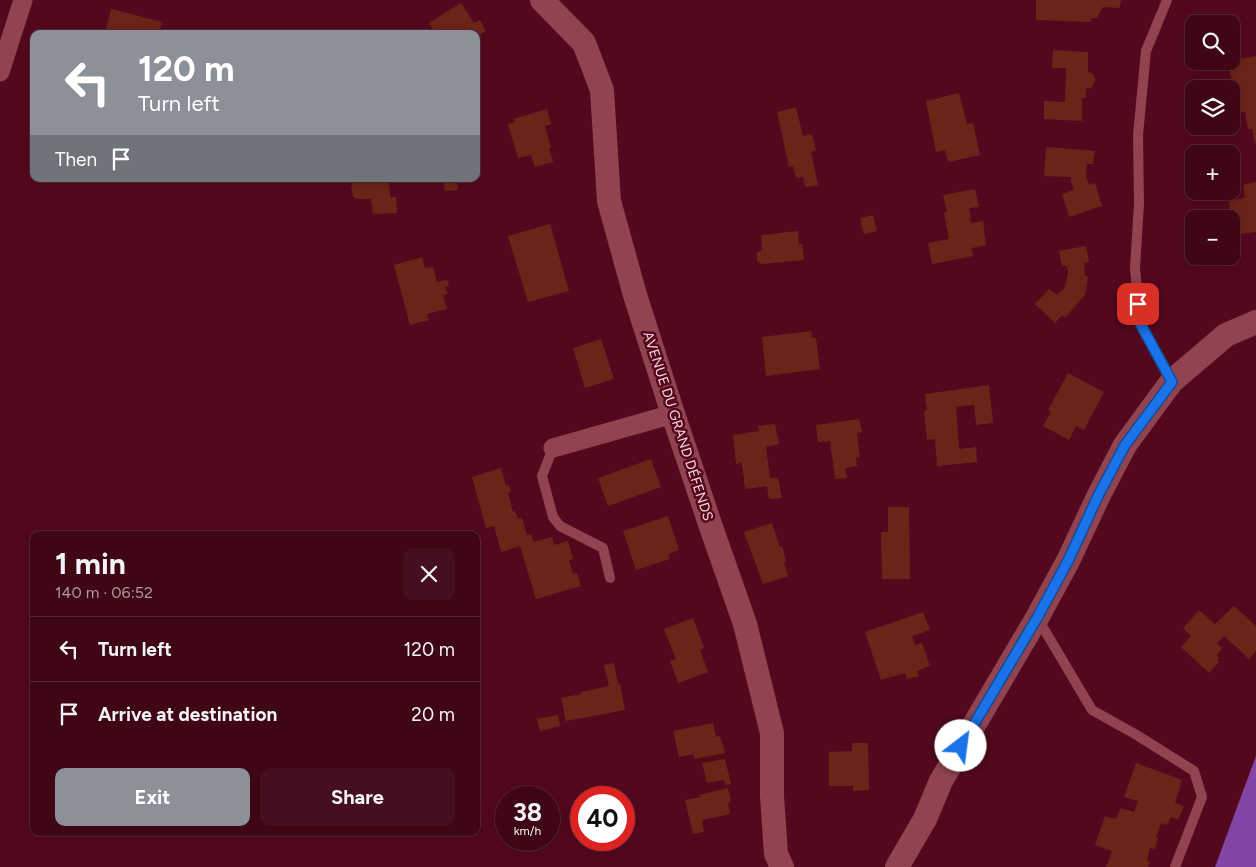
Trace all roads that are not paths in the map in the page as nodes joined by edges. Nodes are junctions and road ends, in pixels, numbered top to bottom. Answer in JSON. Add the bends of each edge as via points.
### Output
{"nodes":[{"id":1,"x":23,"y":0,"type":"edge"},
{"id":2,"x":542,"y":0,"type":"edge"},
{"id":3,"x":1167,"y":0,"type":"edge"},
{"id":4,"x":0,"y":72,"type":"edge"},
{"id":5,"x":1256,"y":322,"type":"edge"},
{"id":6,"x":1172,"y":382,"type":"junction"},
{"id":7,"x":673,"y":414,"type":"junction"},
{"id":8,"x":553,"y":448,"type":"joint"},
{"id":9,"x":610,"y":578,"type":"dead end"},
{"id":10,"x":1037,"y":618,"type":"junction"},
{"id":11,"x":782,"y":867,"type":"edge"},
{"id":12,"x":897,"y":867,"type":"edge"},
{"id":13,"x":1175,"y":867,"type":"edge"}],
"edges":[{"from":1,"to":4,"type":"street"},
{"from":2,"to":7,"type":"street","name":"AVENUE DU GRAND DÉFENDS","via":[[584,43],[602,90],[609,201]]},
{"from":3,"to":6,"type":"lane","via":[[1146,51],[1138,135],[1140,203],[1135,268],[1140,323]]},
{"from":5,"to":6,"type":"street","via":[[1226,335]]},
{"from":6,"to":10,"type":"street","via":[[1125,445]]},
{"from":7,"to":8,"type":"street"},
{"from":7,"to":11,"type":"street","name":"AVENUE DU GRAND DÉFENDS","via":[[746,624],[772,733],[776,854]]},
{"from":8,"to":9,"type":"lane","via":[[542,476],[553,517],[560,526],[602,548]]},
{"from":10,"to":12,"type":"street","via":[[941,780],[925,819]]},
{"from":10,"to":13,"type":"lane","via":[[1092,710],[1194,771],[1202,797]]}]}
